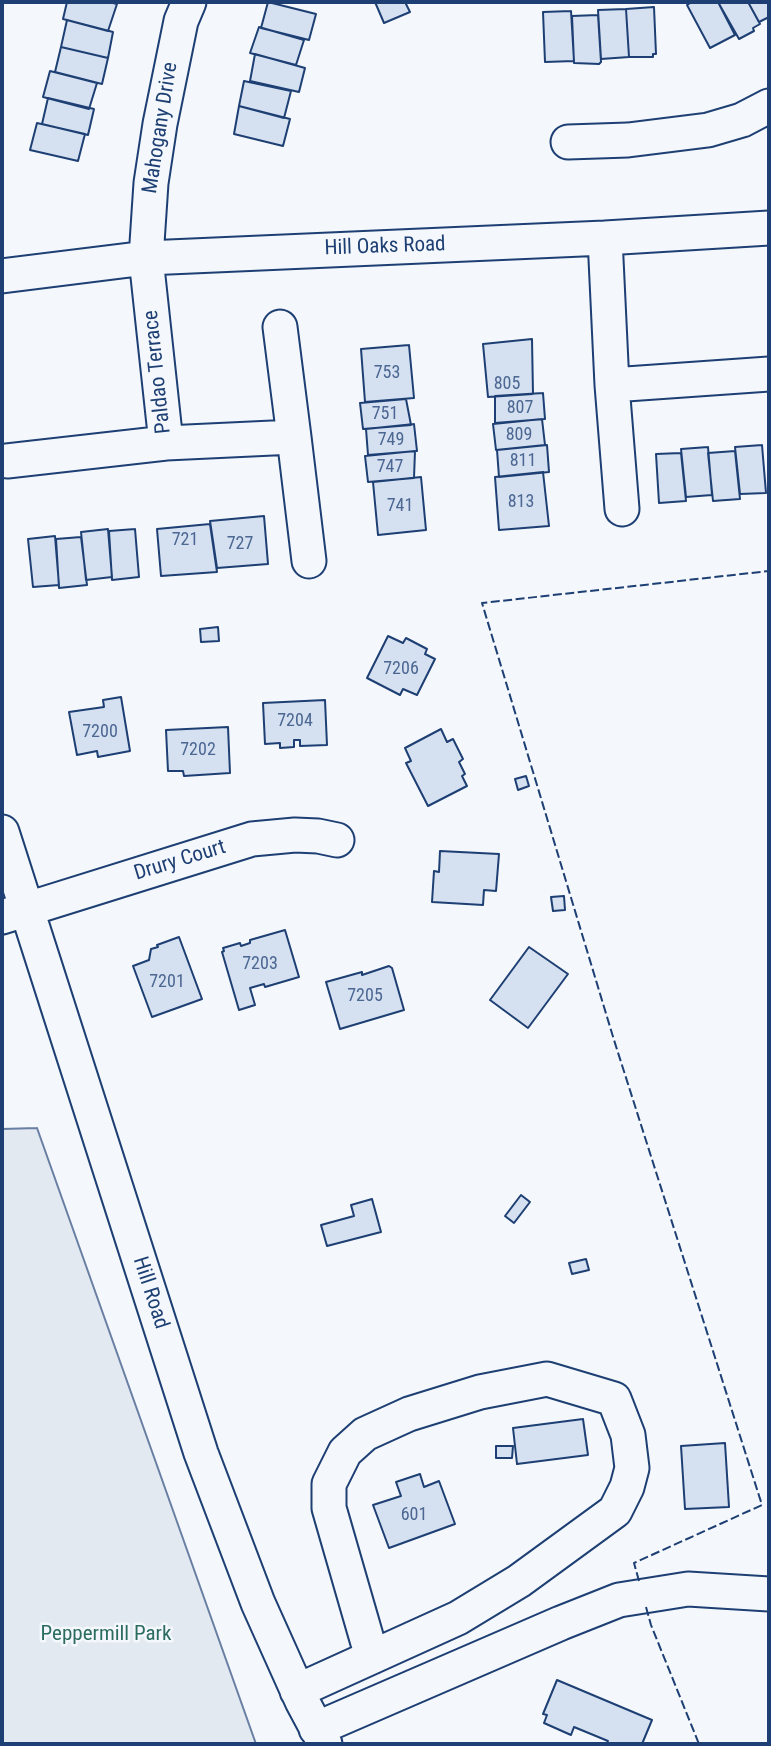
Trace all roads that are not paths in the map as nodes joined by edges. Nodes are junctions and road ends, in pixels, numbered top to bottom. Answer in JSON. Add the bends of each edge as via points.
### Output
{"nodes":[{"id":1,"x":189,"y":2,"type":"edge"},
{"id":2,"x":769,"y":106,"type":"edge"},
{"id":3,"x":568,"y":142,"type":"dead end"},
{"id":4,"x":769,"y":228,"type":"edge"},
{"id":5,"x":606,"y":238,"type":"junction"},
{"id":6,"x":146,"y":258,"type":"junction"},
{"id":7,"x":2,"y":276,"type":"edge"},
{"id":8,"x":280,"y":327,"type":"dead end"},
{"id":9,"x":769,"y":374,"type":"edge"},
{"id":10,"x":612,"y":385,"type":"junction"},
{"id":11,"x":294,"y":437,"type":"junction"},
{"id":12,"x":166,"y":443,"type":"junction"},
{"id":13,"x":7,"y":461,"type":"dead end"},
{"id":14,"x":622,"y":509,"type":"dead end"},
{"id":15,"x":309,"y":561,"type":"dead end"},
{"id":16,"x":2,"y":832,"type":"edge"},
{"id":17,"x":337,"y":840,"type":"dead end"},
{"id":18,"x":15,"y":913,"type":"edge"},
{"id":19,"x":769,"y":1594,"type":"edge"},
{"id":20,"x":372,"y":1657,"type":"junction"},
{"id":21,"x":298,"y":1691,"type":"junction"},
{"id":22,"x":321,"y":1737,"type":"edge"}],
"edges":[{"from":1,"to":6,"type":"street","name":"Mahogany Drive","via":[[181,21],[150,183]]},
{"from":2,"to":3,"type":"street","via":[[708,130]]},
{"from":4,"to":5,"type":"street","name":"Hill Oaks Road"},
{"from":5,"to":6,"type":"street","name":"Hill Oaks Road"},
{"from":5,"to":10,"type":"street"},
{"from":6,"to":7,"type":"street","name":"Hill Oaks Road"},
{"from":6,"to":12,"type":"street","name":"Paldao Terrace"},
{"from":8,"to":11,"type":"street"},
{"from":9,"to":10,"type":"street"},
{"from":10,"to":14,"type":"street"},
{"from":11,"to":12,"type":"street","name":"Paldao Terrace"},
{"from":11,"to":15,"type":"street"},
{"from":12,"to":13,"type":"street"},
{"from":16,"to":18,"type":"street","name":"Hill Road"},
{"from":17,"to":18,"type":"street","name":"Drury Court","via":[[295,835],[252,839]]},
{"from":18,"to":21,"type":"street","name":"Hill Road","via":[[201,1453],[245,1572]]},
{"from":19,"to":22,"type":"street","via":[[688,1589],[620,1600],[561,1623]]},
{"from":20,"to":20,"type":"street","via":[[458,1618],[519,1581],[615,1511],[632,1468],[628,1435],[614,1399],[547,1379],[480,1392],[409,1414],[365,1434],[345,1452],[329,1484],[329,1508]]},
{"from":20,"to":21,"type":"street"},
{"from":21,"to":22,"type":"street","name":"Hill Road"}]}
